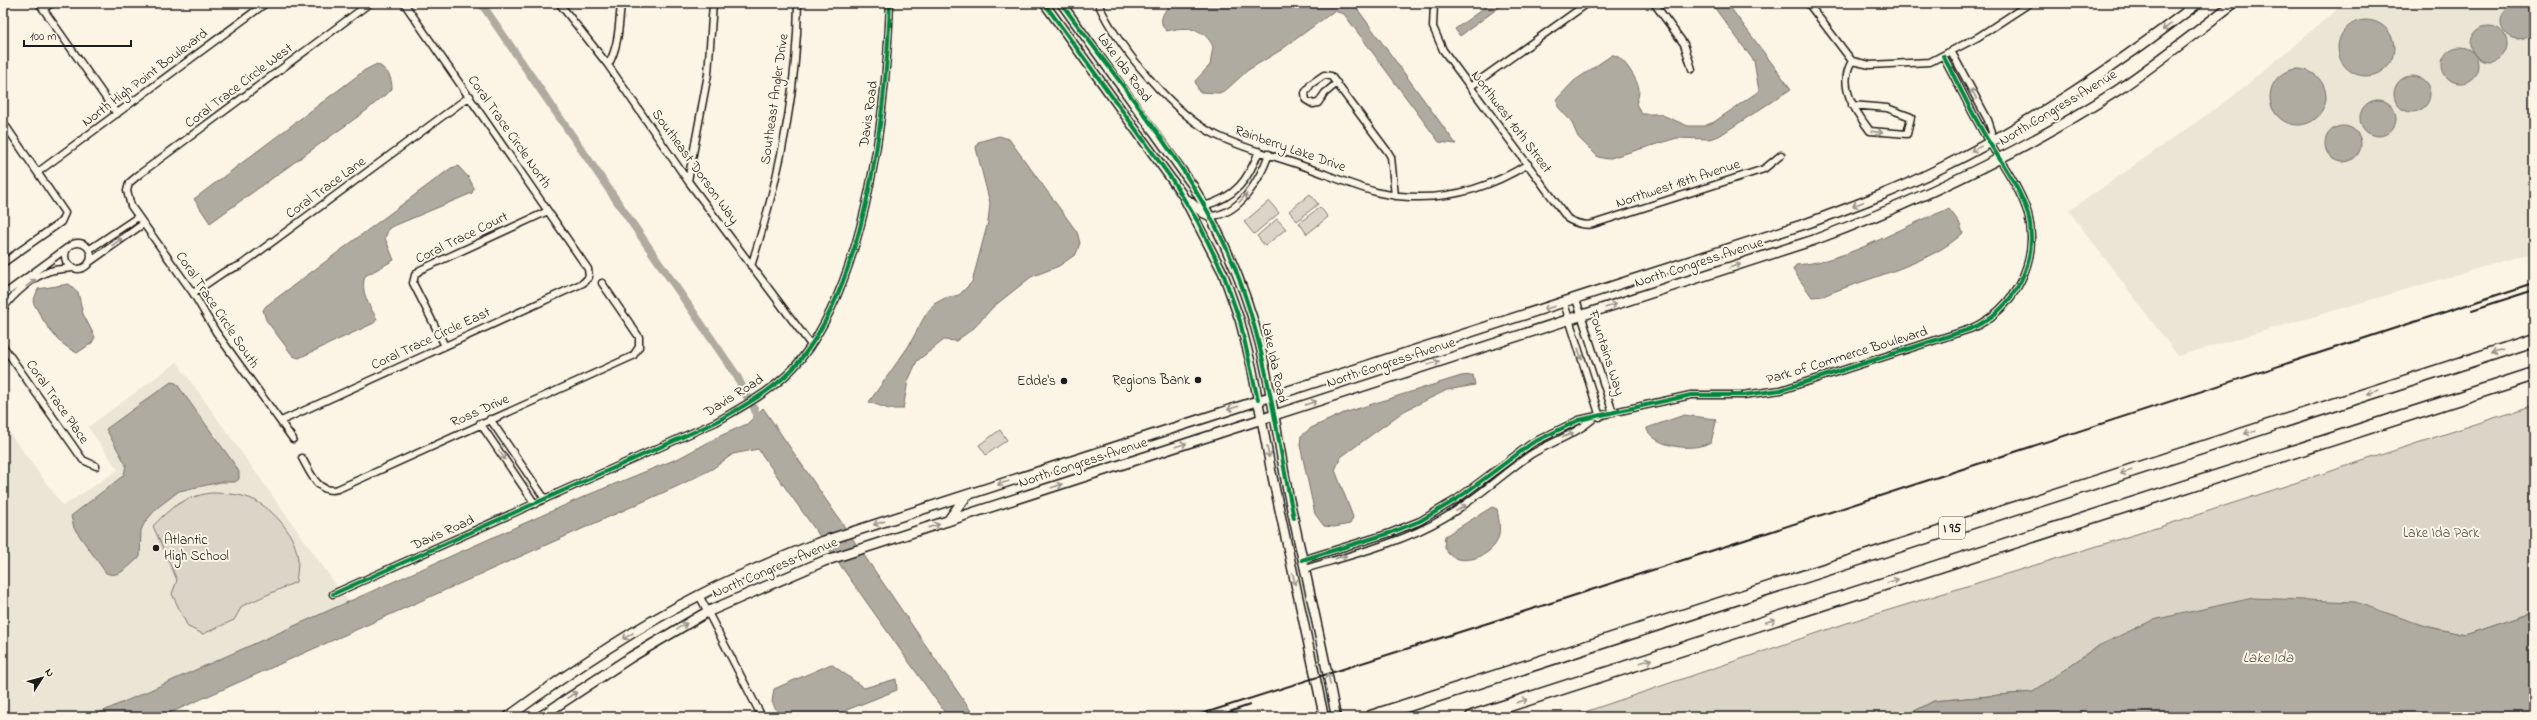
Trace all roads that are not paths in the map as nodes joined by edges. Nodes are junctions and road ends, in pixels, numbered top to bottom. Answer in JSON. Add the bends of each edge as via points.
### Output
{"nodes":[{"id":1,"x":39,"y":3,"type":"edge"},
{"id":2,"x":52,"y":3,"type":"edge"},
{"id":3,"x":266,"y":3,"type":"edge"},
{"id":4,"x":370,"y":3,"type":"edge"},
{"id":5,"x":404,"y":3,"type":"edge"},
{"id":6,"x":559,"y":3,"type":"edge"},
{"id":7,"x":621,"y":3,"type":"edge"},
{"id":8,"x":713,"y":3,"type":"edge"},
{"id":9,"x":798,"y":3,"type":"edge"},
{"id":10,"x":890,"y":3,"type":"edge"},
{"id":11,"x":1044,"y":3,"type":"edge"},
{"id":12,"x":1061,"y":3,"type":"edge"},
{"id":13,"x":1098,"y":3,"type":"edge"},
{"id":14,"x":1434,"y":3,"type":"edge"},
{"id":15,"x":1588,"y":3,"type":"edge"},
{"id":16,"x":1654,"y":3,"type":"edge"},
{"id":17,"x":1808,"y":3,"type":"edge"},
{"id":18,"x":2030,"y":3,"type":"edge"},
{"id":19,"x":2198,"y":3,"type":"edge"},
{"id":20,"x":2234,"y":3,"type":"edge"},
{"id":21,"x":43,"y":9,"type":"junction"},
{"id":22,"x":1059,"y":23,"type":"junction"},
{"id":23,"x":1082,"y":32,"type":"junction"},
{"id":24,"x":1951,"y":51,"type":"junction"},
{"id":25,"x":1943,"y":56,"type":"junction"},
{"id":26,"x":1852,"y":61,"type":"junction"},
{"id":27,"x":608,"y":65,"type":"junction"},
{"id":28,"x":1692,"y":69,"type":"dead end"},
{"id":29,"x":1337,"y":83,"type":"junction"},
{"id":30,"x":1470,"y":87,"type":"junction"},
{"id":31,"x":470,"y":96,"type":"junction"},
{"id":32,"x":1852,"y":105,"type":"junction"},
{"id":33,"x":117,"y":114,"type":"junction"},
{"id":34,"x":3,"y":122,"type":"edge"},
{"id":35,"x":1989,"y":142,"type":"junction"},
{"id":36,"x":1259,"y":150,"type":"junction"},
{"id":37,"x":1269,"y":154,"type":"junction"},
{"id":38,"x":1781,"y":155,"type":"dead end"},
{"id":39,"x":2001,"y":158,"type":"junction"},
{"id":40,"x":1528,"y":164,"type":"junction"},
{"id":41,"x":38,"y":172,"type":"junction"},
{"id":42,"x":688,"y":181,"type":"junction"},
{"id":43,"x":127,"y":191,"type":"joint"},
{"id":44,"x":1182,"y":194,"type":"junction"},
{"id":45,"x":1395,"y":196,"type":"junction"},
{"id":46,"x":1204,"y":206,"type":"junction"},
{"id":47,"x":548,"y":211,"type":"junction"},
{"id":48,"x":1210,"y":216,"type":"junction"},
{"id":49,"x":138,"y":217,"type":"junction"},
{"id":50,"x":1808,"y":223,"type":"junction"},
{"id":51,"x":143,"y":224,"type":"junction"},
{"id":52,"x":1578,"y":224,"type":"joint"},
{"id":53,"x":1814,"y":240,"type":"junction"},
{"id":54,"x":70,"y":246,"type":"junction"},
{"id":55,"x":90,"y":249,"type":"junction"},
{"id":56,"x":91,"y":260,"type":"junction"},
{"id":57,"x":3,"y":263,"type":"edge"},
{"id":58,"x":751,"y":266,"type":"junction"},
{"id":59,"x":72,"y":268,"type":"junction"},
{"id":60,"x":589,"y":277,"type":"joint"},
{"id":61,"x":602,"y":283,"type":"dead end"},
{"id":62,"x":193,"y":293,"type":"junction"},
{"id":63,"x":3,"y":295,"type":"edge"},
{"id":64,"x":1576,"y":299,"type":"junction"},
{"id":65,"x":1564,"y":303,"type":"junction"},
{"id":66,"x":3,"y":309,"type":"edge"},
{"id":67,"x":1581,"y":315,"type":"junction"},
{"id":68,"x":1569,"y":320,"type":"junction"},
{"id":69,"x":2534,"y":340,"type":"edge"},
{"id":70,"x":811,"y":345,"type":"junction"},
{"id":71,"x":3,"y":346,"type":"edge"},
{"id":72,"x":445,"y":346,"type":"junction"},
{"id":73,"x":2534,"y":374,"type":"edge"},
{"id":74,"x":1270,"y":396,"type":"junction"},
{"id":75,"x":1258,"y":400,"type":"junction"},
{"id":76,"x":1613,"y":413,"type":"junction"},
{"id":77,"x":1274,"y":415,"type":"junction"},
{"id":78,"x":1600,"y":417,"type":"junction"},
{"id":79,"x":490,"y":419,"type":"junction"},
{"id":80,"x":1262,"y":419,"type":"junction"},
{"id":81,"x":1593,"y":419,"type":"junction"},
{"id":82,"x":280,"y":421,"type":"junction"},
{"id":83,"x":480,"y":424,"type":"junction"},
{"id":84,"x":293,"y":439,"type":"dead end"},
{"id":85,"x":302,"y":458,"type":"dead end"},
{"id":86,"x":96,"y":466,"type":"dead end"},
{"id":87,"x":967,"y":495,"type":"junction"},
{"id":88,"x":545,"y":499,"type":"junction"},
{"id":89,"x":535,"y":504,"type":"junction"},
{"id":90,"x":948,"y":521,"type":"junction"},
{"id":91,"x":1302,"y":560,"type":"junction"},
{"id":92,"x":1304,"y":569,"type":"junction"},
{"id":93,"x":333,"y":594,"type":"dead end"},
{"id":94,"x":699,"y":595,"type":"junction"},
{"id":95,"x":707,"y":612,"type":"junction"},
{"id":96,"x":508,"y":717,"type":"edge"},
{"id":97,"x":540,"y":717,"type":"edge"},
{"id":98,"x":762,"y":717,"type":"edge"},
{"id":99,"x":1324,"y":717,"type":"edge"},
{"id":100,"x":1336,"y":717,"type":"edge"},
{"id":101,"x":1371,"y":717,"type":"edge"},
{"id":102,"x":1472,"y":717,"type":"edge"}],
"edges":[{"from":1,"to":21,"type":"street"},
{"from":2,"to":21,"type":"street"},
{"from":3,"to":33,"type":"street","name":"North High Point Boulevard"},
{"from":4,"to":43,"type":"street","name":"Coral Trace Circle West","via":[[141,173],[129,183]]},
{"from":5,"to":31,"type":"street","name":"Coral Trace Circle North"},
{"from":6,"to":27,"type":"street","name":"Southeast Dorson Way"},
{"from":7,"to":27,"type":"street","via":[[616,45]]},
{"from":8,"to":42,"type":"street","via":[[708,74]]},
{"from":9,"to":58,"type":"street","name":"Southeast Angler Drive","via":[[796,51],[786,127],[771,202]]},
{"from":10,"to":70,"type":"street","name":"Davis Road","via":[[884,96],[867,193],[837,298],[829,318]]},
{"from":11,"to":22,"type":"street","name":"Lake Ida Road"},
{"from":12,"to":23,"type":"street","name":"Lake Ida Road"},
{"from":13,"to":36,"type":"street","name":"Rainberry Lake Drive","via":[[1148,76],[1177,108],[1218,136]]},
{"from":14,"to":30,"type":"street","name":"Northwest 10th Street","via":[[1434,27],[1443,50]]},
{"from":15,"to":30,"type":"street"},
{"from":16,"to":28,"type":"street","via":[[1684,44]]},
{"from":17,"to":26,"type":"street"},
{"from":18,"to":24,"type":"street"},
{"from":19,"to":35,"type":"main road","name":"North Congress Avenue","one_way":true,"via":[[2107,71]]},
{"from":20,"to":39,"type":"main road","name":"North Congress Avenue","via":[[2119,89]]},
{"from":21,"to":33,"type":"street"},
{"from":22,"to":23,"type":"street","via":[[1072,25]]},
{"from":22,"to":44,"type":"street","name":"Lake Ida Road"},
{"from":23,"to":46,"type":"street","name":"Lake Ida Road","via":[[1179,165]]},
{"from":24,"to":25,"type":"street"},
{"from":35,"to":24,"type":"street","one_way":true,"via":[[1992,132],[1988,120]]},
{"from":25,"to":26,"type":"street","via":[[1930,62],[1870,65]]},
{"from":25,"to":35,"type":"street","name":"Park of Commerce Boulevard"},
{"from":26,"to":32,"type":"street","via":[[1846,70],[1849,100]]},
{"from":27,"to":42,"type":"street","name":"Southeast Dorson Way"},
{"from":29,"to":29,"type":"street","via":[[1331,76],[1324,75],[1305,92],[1306,100],[1313,104],[1318,103]]},
{"from":29,"to":45,"type":"street","via":[[1391,157]]},
{"from":30,"to":40,"type":"street","name":"Northwest 10th Street"},
{"from":31,"to":47,"type":"street","name":"Coral Trace Circle North"},
{"from":31,"to":62,"type":"street","name":"Coral Trace Lane","via":[[242,265],[224,272]]},
{"from":32,"to":32,"type":"street","one_way":true,"via":[[1870,131],[1907,134],[1911,117],[1888,108]]},
{"from":33,"to":41,"type":"street","name":"North High Point Boulevard"},
{"from":34,"to":41,"type":"street"},
{"from":35,"to":39,"type":"street","name":"Park of Commerce Boulevard"},
{"from":35,"to":50,"type":"main road","name":"North Congress Avenue","one_way":true,"via":[[1903,186]]},
{"from":36,"to":37,"type":"street","name":"Rainberry Lake Drive"},
{"from":36,"to":46,"type":"street","via":[[1252,172],[1236,190],[1221,201]]},
{"from":37,"to":45,"type":"street","name":"Rainberry Lake Drive","via":[[1379,193]]},
{"from":48,"to":37,"type":"street","one_way":true,"via":[[1224,214],[1234,206],[1260,174]]},
{"from":38,"to":52,"type":"street","name":"Northwest 18th Avenue","via":[[1764,169],[1593,224]]},
{"from":39,"to":53,"type":"main road","name":"North Congress Avenue","via":[[1911,202]]},
{"from":39,"to":76,"type":"street","name":"Park of Commerce Boulevard","via":[[2028,214],[2030,250],[2019,286],[2004,306],[1984,322],[1970,329],[1781,390],[1743,395],[1691,395]]},
{"from":40,"to":45,"type":"street","name":"Rainberry Lake Drive","via":[[1492,183],[1460,193],[1421,197]]},
{"from":40,"to":52,"type":"street","name":"Northwest 10th Street","via":[[1568,219]]},
{"from":41,"to":57,"type":"street","via":[[63,208],[64,218]]},
{"from":42,"to":58,"type":"street","name":"Southeast Dorson Way"},
{"from":43,"to":49,"type":"street","name":"Coral Trace Circle South"},
{"from":44,"to":48,"type":"street"},
{"from":44,"to":75,"type":"street","name":"Lake Ida Road","via":[[1209,242],[1224,277],[1246,344]]},
{"from":46,"to":48,"type":"street","name":"Lake Ida Road"},
{"from":47,"to":60,"type":"street","name":"Coral Trace Circle North","via":[[588,269]]},
{"from":47,"to":72,"type":"street","name":"Coral Trace Court","via":[[420,270],[415,275],[413,283]]},
{"from":48,"to":74,"type":"street","name":"Lake Ida Road","via":[[1235,268],[1252,317]]},
{"from":49,"to":51,"type":"street","name":"Coral Trace Circle South"},
{"from":49,"to":55,"type":"street"},
{"from":50,"to":53,"type":"main road"},
{"from":50,"to":64,"type":"main road","name":"North Congress Avenue"},
{"from":56,"to":51,"type":"street","one_way":true},
{"from":51,"to":62,"type":"street","name":"Coral Trace Circle South"},
{"from":67,"to":53,"type":"main road","name":"North Congress Avenue","one_way":true},
{"from":54,"to":55,"type":"street","via":[[80,243]]},
{"from":54,"to":59,"type":"street","via":[[64,256],[66,263]]},
{"from":54,"to":63,"type":"street"},
{"from":55,"to":56,"type":"street"},
{"from":56,"to":59,"type":"street","via":[[83,269]]},
{"from":58,"to":70,"type":"street","name":"Southeast Dorson Way"},
{"from":66,"to":59,"type":"street","one_way":true,"via":[[13,297],[42,274],[51,270]]},
{"from":60,"to":72,"type":"street","name":"Coral Trace Circle East","via":[[583,283]]},
{"from":61,"to":79,"type":"street","name":"Ross Drive","via":[[637,333],[640,342],[632,356]]},
{"from":62,"to":82,"type":"street","name":"Coral Trace Circle South","via":[[216,332]]},
{"from":64,"to":65,"type":"main road","name":"North Congress Avenue"},
{"from":64,"to":67,"type":"street","name":"Fountains Way"},
{"from":65,"to":68,"type":"street","name":"Fountains Way"},
{"from":65,"to":74,"type":"main road","name":"North Congress Avenue","one_way":true},
{"from":67,"to":68,"type":"main road","name":"North Congress Avenue"},
{"from":67,"to":76,"type":"street","name":"Fountains Way"},
{"from":77,"to":68,"type":"main road","name":"North Congress Avenue","one_way":true},
{"from":68,"to":78,"type":"street","name":"Fountains Way","one_way":true},
{"from":69,"to":101,"type":"highway","number":"I 95","one_way":true},
{"from":70,"to":88,"type":"street","name":"Davis Road","via":[[800,360],[769,389],[716,422]]},
{"from":71,"to":86,"type":"street","name":"Coral Trace Place","via":[[83,460]]},
{"from":72,"to":82,"type":"street","name":"Coral Trace Circle East"},
{"from":102,"to":73,"type":"highway","number":"I 95","one_way":true},
{"from":74,"to":75,"type":"main road","name":"North Congress Avenue"},
{"from":74,"to":77,"type":"street","name":"Lake Ida Road"},
{"from":75,"to":80,"type":"street","name":"Lake Ida Road"},
{"from":75,"to":87,"type":"main road","name":"North Congress Avenue","one_way":true},
{"from":76,"to":78,"type":"street","name":"Park of Commerce Boulevard"},
{"from":77,"to":80,"type":"main road","name":"North Congress Avenue"},
{"from":77,"to":91,"type":"street","name":"Lake Ida Road"},
{"from":78,"to":81,"type":"street","name":"Park of Commerce Boulevard"},
{"from":79,"to":83,"type":"street","name":"Ross Drive"},
{"from":79,"to":88,"type":"street"},
{"from":90,"to":80,"type":"main road","name":"North Congress Avenue","one_way":true},
{"from":80,"to":99,"type":"street","name":"Lake Ida Road","one_way":true},
{"from":81,"to":91,"type":"street","name":"Park of Commerce Boulevard","via":[[1579,420],[1532,443],[1458,499],[1420,520]]},
{"from":92,"to":81,"type":"street","name":"Park of Commerce Boulevard","one_way":true,"via":[[1398,539],[1444,519],[1481,494],[1519,463],[1582,429]]},
{"from":82,"to":84,"type":"street","name":"Coral Trace Circle South"},
{"from":83,"to":85,"type":"street","name":"Ross Drive","via":[[338,489],[323,489]]},
{"from":83,"to":89,"type":"street","one_way":true},
{"from":87,"to":90,"type":"main road"},
{"from":87,"to":94,"type":"main road","name":"North Congress Avenue","one_way":true,"via":[[818,543]]},
{"from":88,"to":89,"type":"street","name":"Davis Road"},
{"from":89,"to":93,"type":"street","name":"Davis Road"},
{"from":95,"to":90,"type":"main road","name":"North Congress Avenue","one_way":true,"via":[[824,561]]},
{"from":91,"to":92,"type":"street","name":"Lake Ida Road"},
{"from":100,"to":92,"type":"street","name":"Lake Ida Road","one_way":true},
{"from":94,"to":95,"type":"street"},
{"from":94,"to":96,"type":"main road","name":"North Congress Avenue","one_way":true,"via":[[620,641]]},
{"from":97,"to":95,"type":"main road","name":"North Congress Avenue","one_way":true,"via":[[630,657]]},
{"from":95,"to":98,"type":"street"}]}
